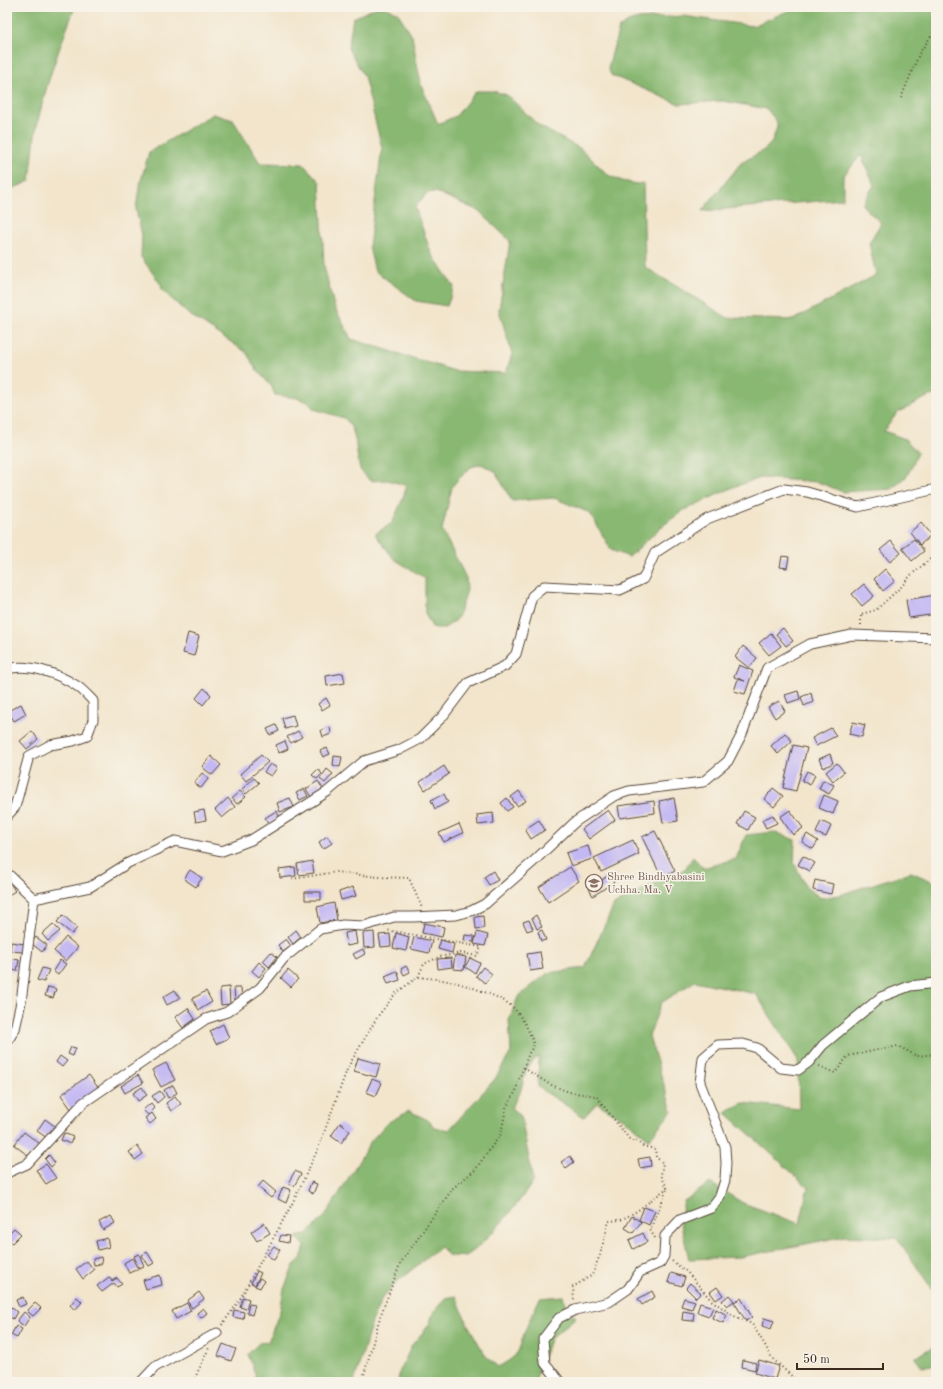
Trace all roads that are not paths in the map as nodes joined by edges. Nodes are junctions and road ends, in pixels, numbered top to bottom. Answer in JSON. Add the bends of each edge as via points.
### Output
{"nodes":[{"id":1,"x":936,"y":489,"type":"edge"},
{"id":2,"x":936,"y":638,"type":"edge"},
{"id":3,"x":7,"y":669,"type":"edge"},
{"id":4,"x":7,"y":816,"type":"edge"},
{"id":5,"x":7,"y":873,"type":"edge"},
{"id":6,"x":34,"y":899,"type":"junction"},
{"id":7,"x":936,"y":982,"type":"edge"},
{"id":8,"x":7,"y":1042,"type":"edge"},
{"id":9,"x":7,"y":1173,"type":"edge"},
{"id":10,"x":217,"y":1333,"type":"road end"},
{"id":11,"x":141,"y":1382,"type":"edge"},
{"id":12,"x":560,"y":1382,"type":"edge"}],
"edges":[{"from":1,"to":6,"type":"street","via":[[858,507],[807,492],[784,489],[707,519],[655,553],[643,579],[620,590],[544,586],[532,596],[516,654],[505,666],[468,683],[443,716],[420,739],[399,750],[364,761],[327,792],[251,840],[222,851],[175,841],[128,863],[90,887]]},
{"from":2,"to":9,"type":"street","via":[[852,635],[810,644],[767,668],[742,734],[728,761],[703,782],[629,791],[614,796],[575,822],[485,904],[471,911],[456,915],[394,917],[364,926],[343,925],[320,929],[284,958],[260,988],[227,1012],[206,1019],[83,1103],[27,1164]]},
{"from":3,"to":4,"type":"street","via":[[17,666],[47,671],[77,686],[93,701],[94,720],[87,736],[50,745],[30,756],[15,807]]},
{"from":5,"to":6,"type":"street"},
{"from":6,"to":8,"type":"street","via":[[21,1002],[15,1029]]},
{"from":7,"to":12,"type":"street","via":[[910,986],[881,997],[823,1045],[809,1062],[798,1070],[781,1068],[757,1048],[743,1044],[718,1045],[703,1058],[700,1083],[725,1147],[725,1180],[720,1196],[711,1208],[680,1220],[665,1236],[664,1256],[660,1263],[640,1272],[628,1289],[609,1302],[575,1310],[559,1318],[543,1339],[545,1363]]},
{"from":10,"to":11,"type":"street","via":[[155,1367]]}]}
